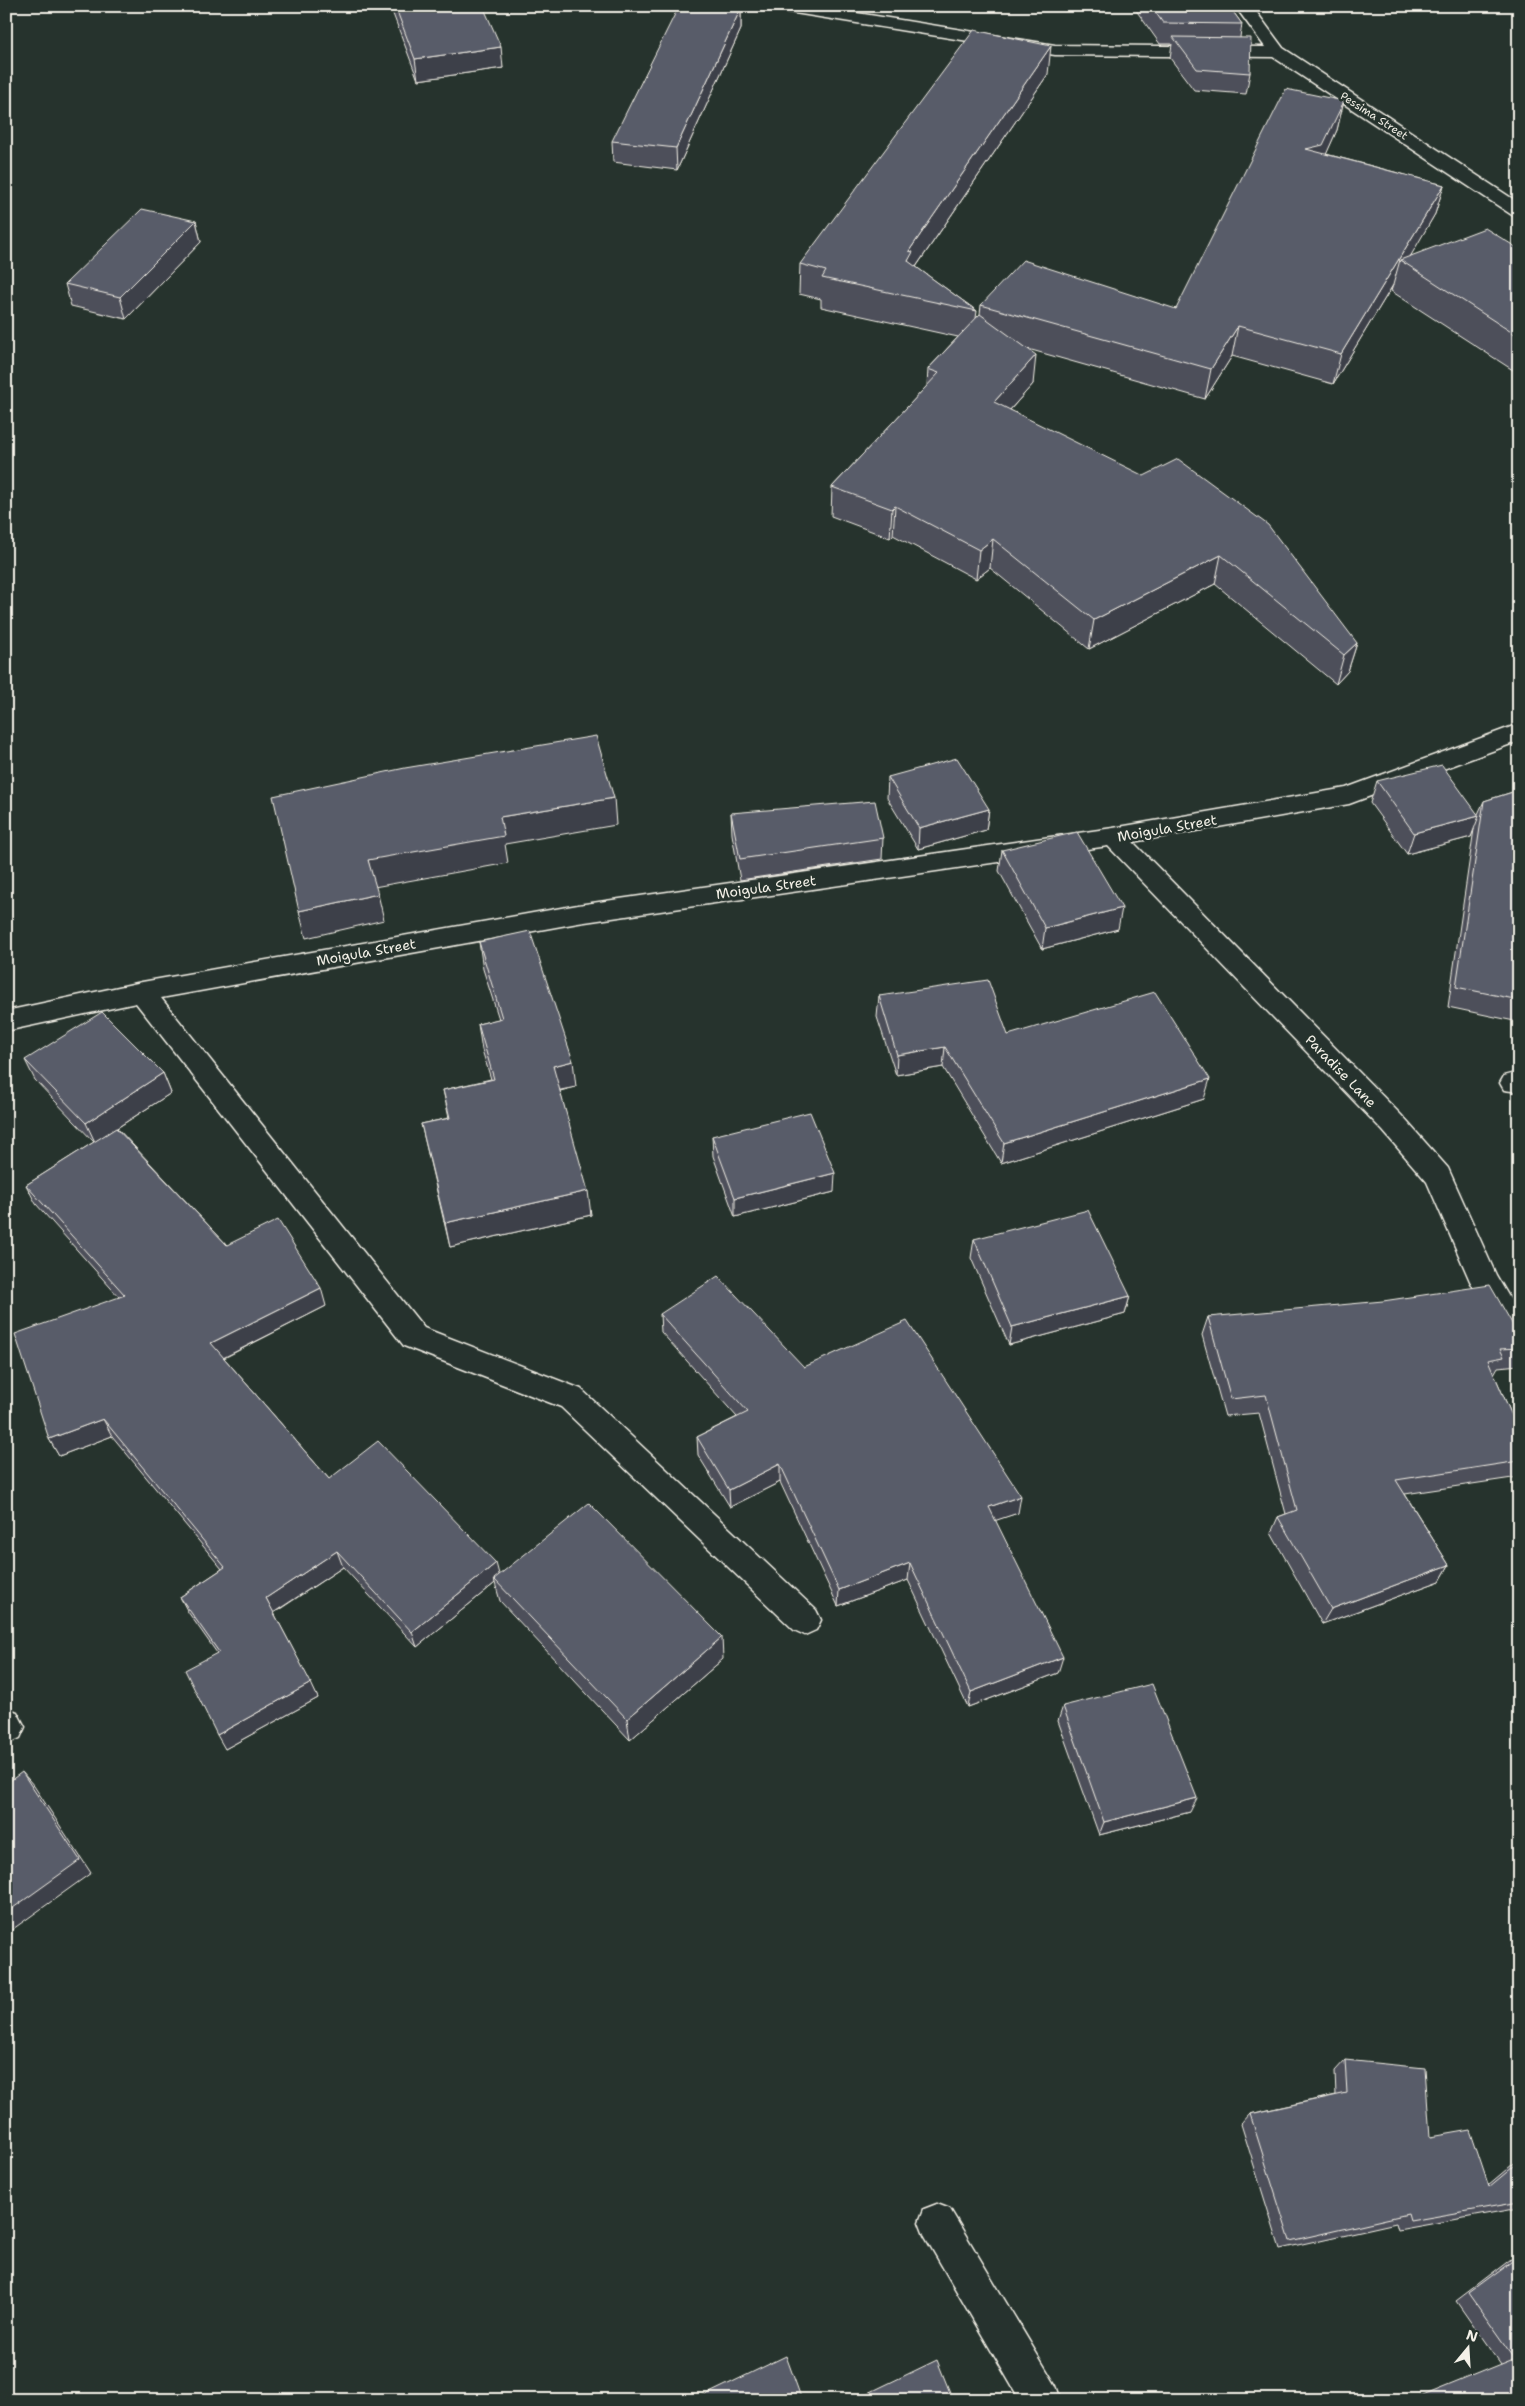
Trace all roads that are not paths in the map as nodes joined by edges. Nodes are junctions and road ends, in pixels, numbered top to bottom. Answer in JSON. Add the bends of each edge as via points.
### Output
{"nodes":[{"id":1,"x":782,"y":6,"type":"edge"},
{"id":2,"x":1243,"y":6,"type":"edge"},
{"id":3,"x":1277,"y":52,"type":"junction"},
{"id":4,"x":1519,"y":210,"type":"edge"},
{"id":5,"x":1519,"y":732,"type":"edge"},
{"id":6,"x":1113,"y":837,"type":"junction"},
{"id":7,"x":142,"y":992,"type":"junction"},
{"id":8,"x":6,"y":1021,"type":"edge"},
{"id":9,"x":1519,"y":1340,"type":"edge"},
{"id":10,"x":805,"y":1620,"type":"dead end"},
{"id":11,"x":937,"y":2222,"type":"dead end"},
{"id":12,"x":1042,"y":2400,"type":"edge"}],
"edges":[{"from":1,"to":3,"type":"street","via":[[1055,50]]},
{"from":2,"to":3,"type":"street","name":"Pessima Street"},
{"from":3,"to":4,"type":"street","name":"Pessima Street"},
{"from":5,"to":6,"type":"street","name":"Moigula Street","via":[[1349,796]]},
{"from":6,"to":7,"type":"street","name":"Moigula Street","via":[[578,914]]},
{"from":6,"to":9,"type":"street","name":"Paradise Lane","via":[[1392,1123],[1438,1176],[1484,1281]]},
{"from":7,"to":8,"type":"street","name":"Moigula Street"},
{"from":7,"to":10,"type":"street","via":[[414,1337],[572,1398]]},
{"from":11,"to":12,"type":"street"}]}
